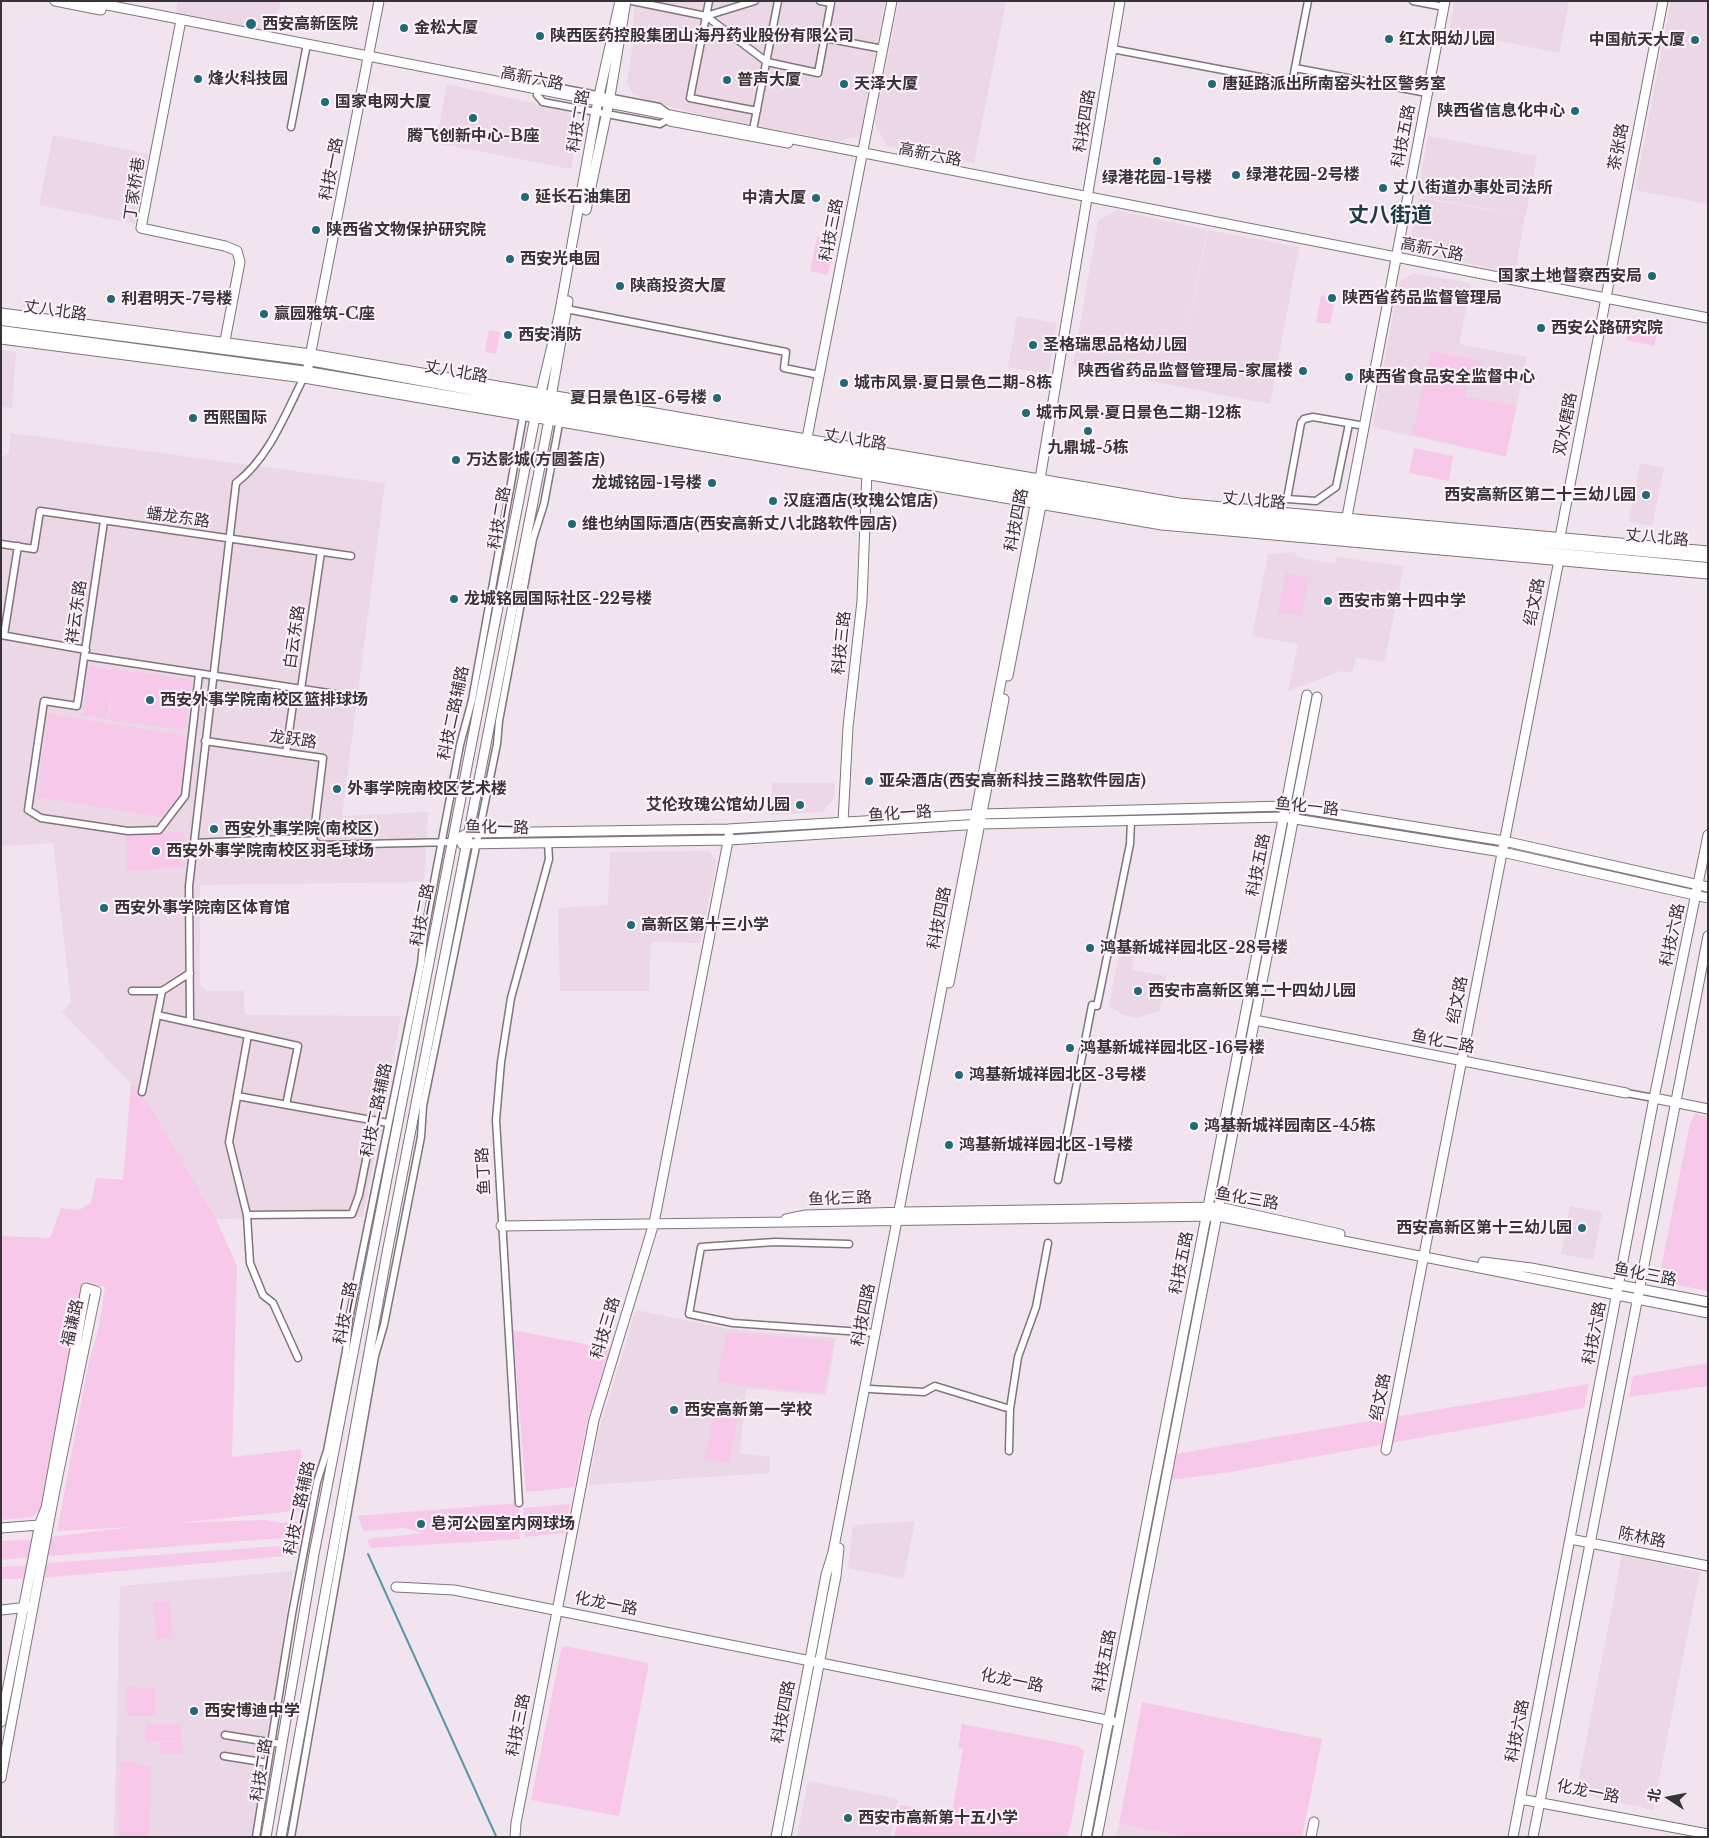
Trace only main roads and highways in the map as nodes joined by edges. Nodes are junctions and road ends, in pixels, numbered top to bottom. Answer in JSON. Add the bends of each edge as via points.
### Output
{"nodes":[{"id":1,"x":1,"y":320,"type":"edge"},
{"id":2,"x":1,"y":331,"type":"edge"},
{"id":3,"x":547,"y":406,"type":"junction"},
{"id":4,"x":804,"y":452,"type":"junction"},
{"id":5,"x":1345,"y":529,"type":"junction"},
{"id":6,"x":1559,"y":549,"type":"junction"},
{"id":7,"x":1708,"y":557,"type":"edge"},
{"id":8,"x":1708,"y":568,"type":"edge"}],
"edges":[{"from":1,"to":3,"type":"main road","name":"丈八北路","via":[[310,357]]},
{"from":2,"to":3,"type":"main road","name":"丈八北路","via":[[305,375],[524,412]]},
{"from":3,"to":4,"type":"main road","name":"丈八北路"},
{"from":4,"to":5,"type":"main road","name":"丈八北路","via":[[1043,483],[1171,509]]},
{"from":4,"to":5,"type":"main road","name":"丈八北路","via":[[867,471],[1039,501],[1190,520]]},
{"from":5,"to":6,"type":"main road","name":"丈八北路"},
{"from":6,"to":7,"type":"main road","name":"丈八北路"},
{"from":6,"to":8,"type":"main road","name":"丈八北路"}]}
